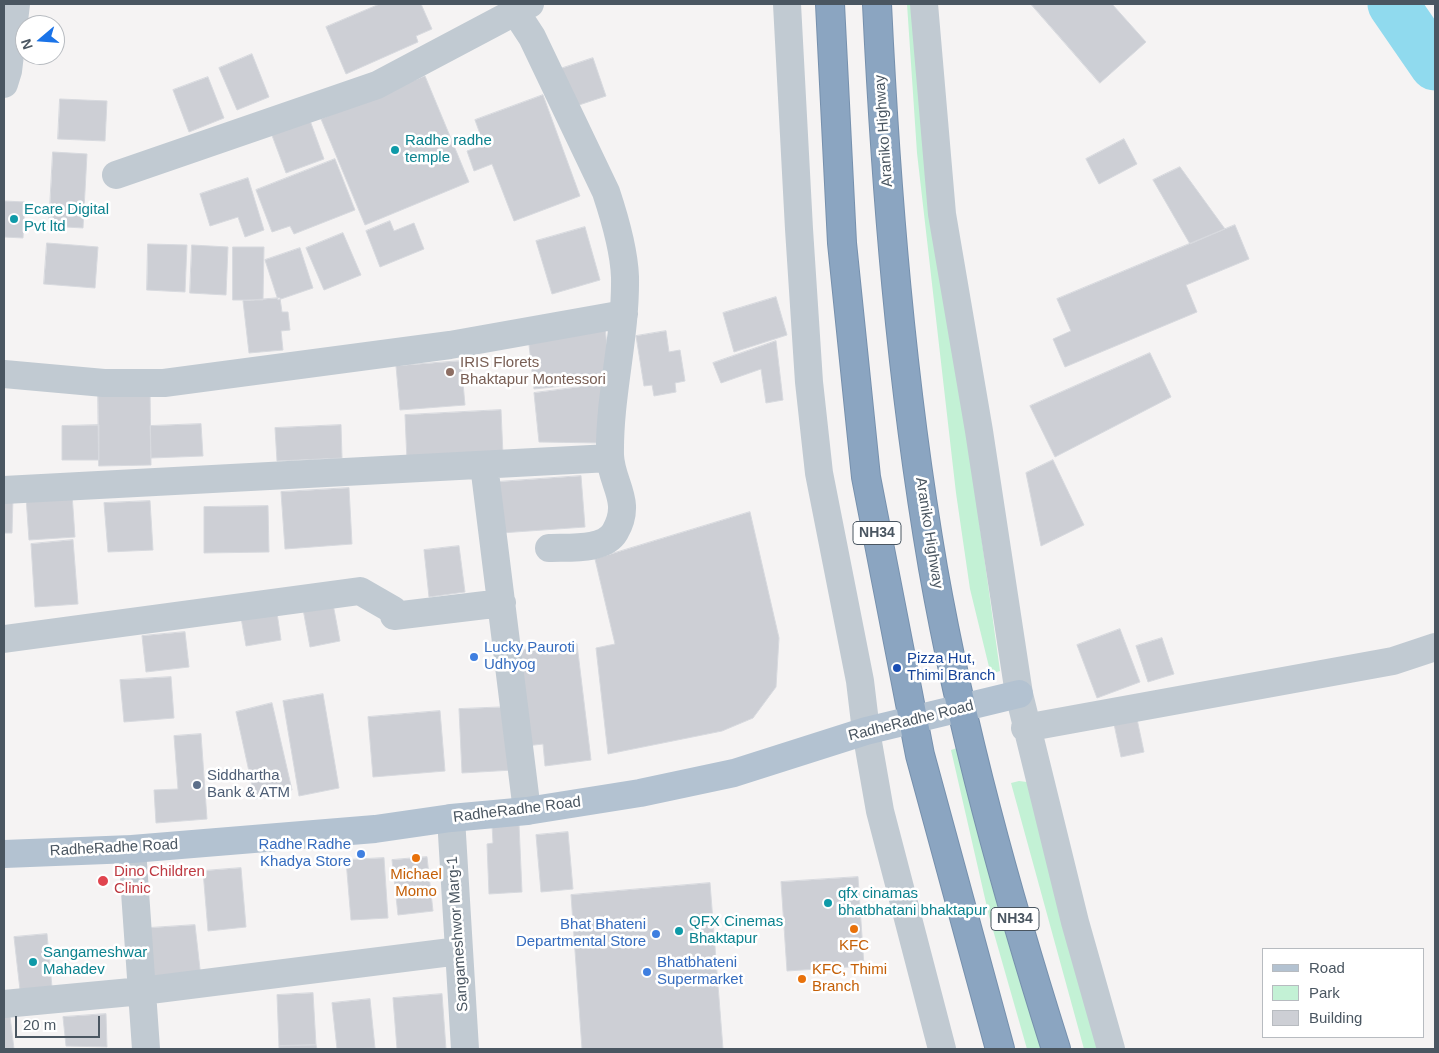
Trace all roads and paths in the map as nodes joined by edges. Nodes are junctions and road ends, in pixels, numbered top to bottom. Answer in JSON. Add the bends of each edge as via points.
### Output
{"nodes":[{"id":1,"x":16,"y":4,"type":"edge"},
{"id":2,"x":787,"y":4,"type":"edge"},
{"id":3,"x":830,"y":4,"type":"edge"},
{"id":4,"x":877,"y":4,"type":"edge"},
{"id":5,"x":924,"y":4,"type":"edge"},
{"id":6,"x":523,"y":7,"type":"edge"},
{"id":7,"x":4,"y":84,"type":"edge"},
{"id":8,"x":116,"y":175,"type":"dead end"},
{"id":9,"x":624,"y":314,"type":"junction"},
{"id":10,"x":4,"y":374,"type":"edge"},
{"id":11,"x":610,"y":458,"type":"junction"},
{"id":12,"x":484,"y":465,"type":"junction"},
{"id":13,"x":4,"y":490,"type":"edge"},
{"id":14,"x":549,"y":548,"type":"dead end"},
{"id":15,"x":502,"y":603,"type":"junction"},
{"id":16,"x":4,"y":639,"type":"edge"},
{"id":17,"x":1435,"y":647,"type":"edge"},
{"id":18,"x":1019,"y":694,"type":"junction"},
{"id":19,"x":963,"y":708,"type":"junction"},
{"id":20,"x":912,"y":720,"type":"junction"},
{"id":21,"x":1026,"y":728,"type":"junction"},
{"id":22,"x":866,"y":731,"type":"junction"},
{"id":23,"x":527,"y":811,"type":"junction"},
{"id":24,"x":451,"y":818,"type":"junction"},
{"id":25,"x":132,"y":849,"type":"junction"},
{"id":26,"x":4,"y":854,"type":"edge"},
{"id":27,"x":459,"y":951,"type":"junction"},
{"id":28,"x":142,"y":991,"type":"junction"},
{"id":29,"x":4,"y":1004,"type":"edge"},
{"id":30,"x":146,"y":1049,"type":"edge"},
{"id":31,"x":465,"y":1049,"type":"edge"},
{"id":32,"x":942,"y":1049,"type":"edge"},
{"id":33,"x":1000,"y":1049,"type":"edge"},
{"id":34,"x":1056,"y":1049,"type":"edge"},
{"id":35,"x":1111,"y":1049,"type":"edge"}],
"edges":[{"from":1,"to":7,"type":"street"},
{"from":2,"to":22,"type":"street","via":[[799,229],[819,473],[860,681]]},
{"from":3,"to":20,"type":"highway","number":"NH34","via":[[842,243],[866,476]]},
{"from":4,"to":19,"type":"highway","name":"Araniko Highway","number":"NH34","via":[[884,156],[904,357],[933,568]]},
{"from":5,"to":18,"type":"street","via":[[942,214]]},
{"from":6,"to":8,"type":"street","via":[[377,85]]},
{"from":6,"to":9,"type":"street","via":[[532,37],[606,192],[615,219],[625,276]]},
{"from":9,"to":10,"type":"street","via":[[450,345],[164,383],[104,383]]},
{"from":9,"to":11,"type":"street","via":[[611,414]]},
{"from":11,"to":12,"type":"street"},
{"from":11,"to":14,"type":"street","via":[[623,500],[622,517],[615,533],[603,544]]},
{"from":12,"to":13,"type":"street"},
{"from":12,"to":15,"type":"street"},
{"from":15,"to":16,"type":"street","via":[[394,616],[393,610],[360,591]]},
{"from":15,"to":23,"type":"street"},
{"from":17,"to":21,"type":"street","via":[[1393,661]]},
{"from":18,"to":19,"type":"main road","name":"RadheRadhe Road"},
{"from":18,"to":21,"type":"street"},
{"from":19,"to":20,"type":"main road","name":"RadheRadhe Road"},
{"from":19,"to":34,"type":"highway","name":"Araniko Highway","number":"NH34","via":[[1010,902]]},
{"from":20,"to":22,"type":"main road","name":"RadheRadhe Road"},
{"from":20,"to":33,"type":"highway","number":"NH34"},
{"from":21,"to":35,"type":"street"},
{"from":22,"to":23,"type":"main road","name":"RadheRadhe Road","via":[[734,773],[640,793]]},
{"from":22,"to":32,"type":"street","via":[[880,811]]},
{"from":23,"to":24,"type":"main road","name":"RadheRadhe Road"},
{"from":24,"to":25,"type":"main road","name":"RadheRadhe Road","via":[[365,830]]},
{"from":24,"to":27,"type":"street","name":"Sangameshwor Marg-1"},
{"from":25,"to":26,"type":"main road","name":"RadheRadhe Road"},
{"from":25,"to":28,"type":"street"},
{"from":27,"to":28,"type":"street"},
{"from":27,"to":31,"type":"street","name":"Sangameshwor Marg-1"},
{"from":28,"to":29,"type":"street"},
{"from":28,"to":30,"type":"street"}]}
